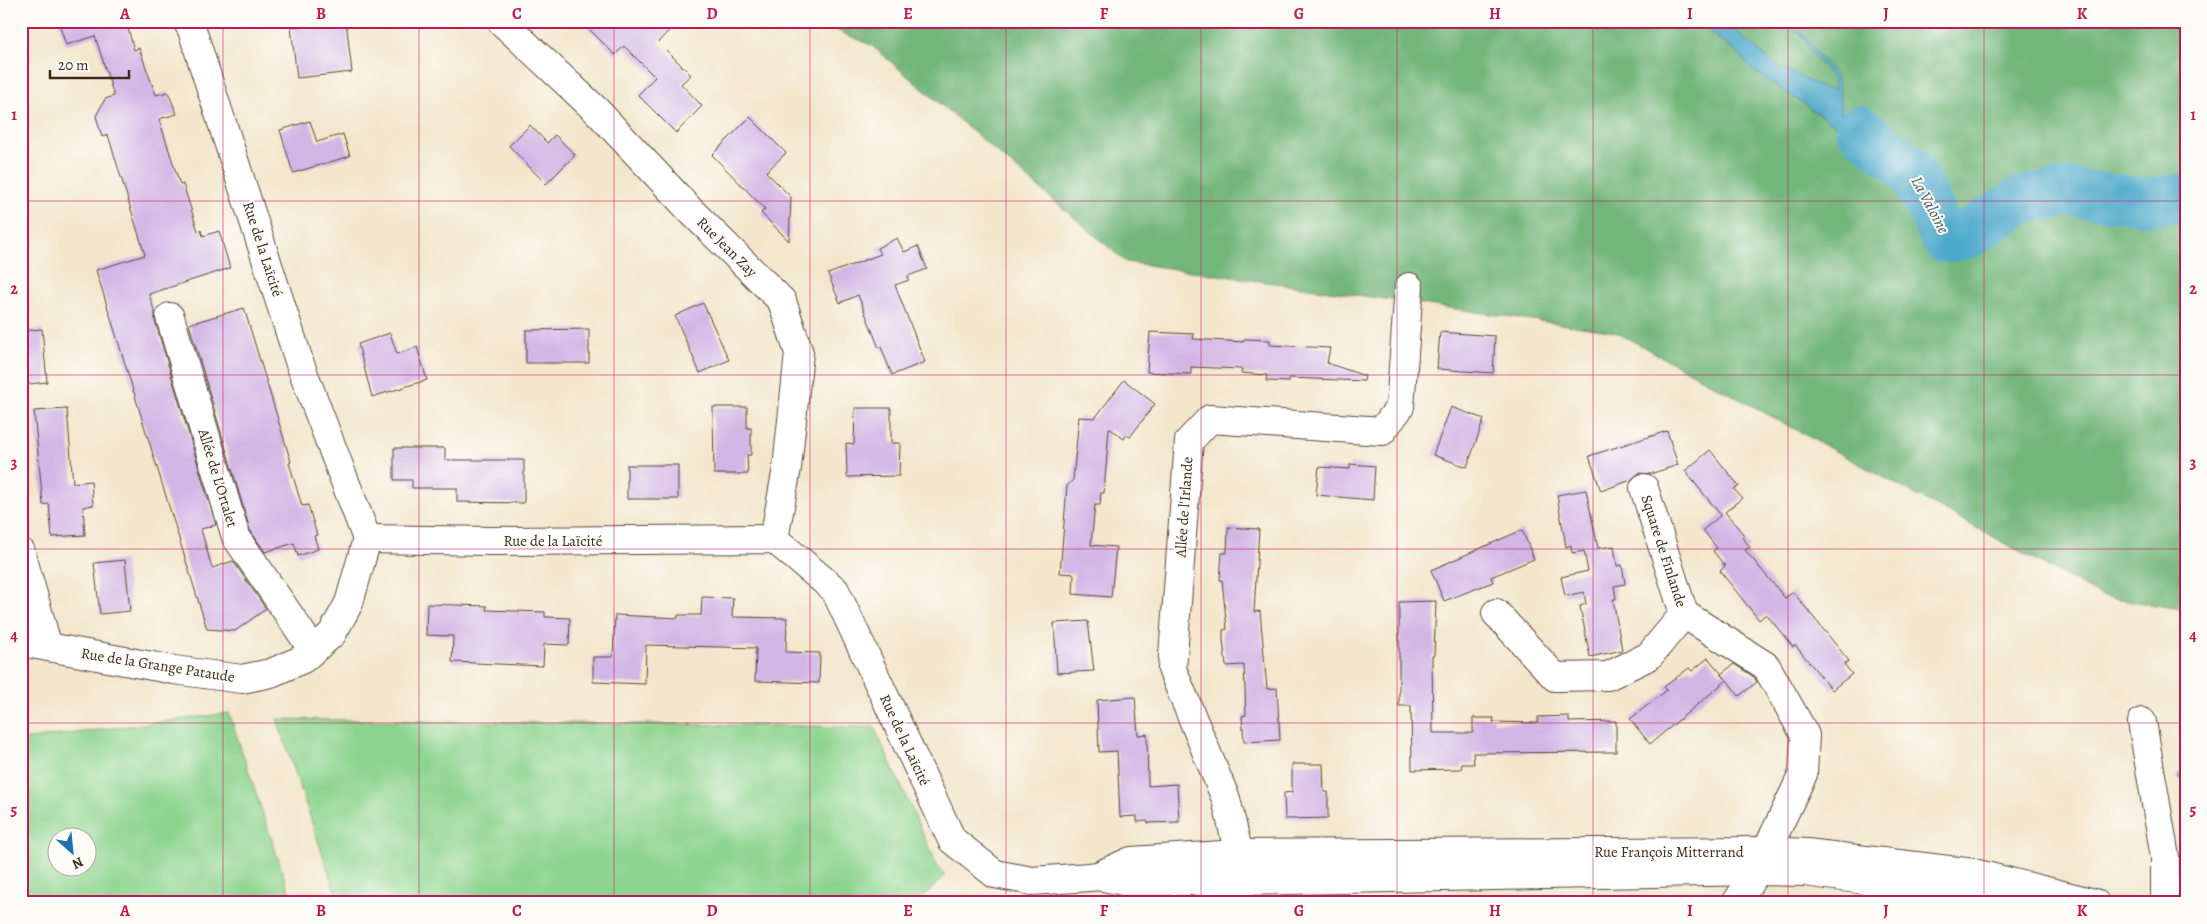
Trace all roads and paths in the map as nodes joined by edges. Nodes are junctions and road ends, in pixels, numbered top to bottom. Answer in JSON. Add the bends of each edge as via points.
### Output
{"nodes":[{"id":1,"x":501,"y":21,"type":"edge"},
{"id":2,"x":197,"y":24,"type":"edge"},
{"id":3,"x":1409,"y":287,"type":"dead end"},
{"id":4,"x":170,"y":317,"type":"dead end"},
{"id":5,"x":1644,"y":488,"type":"dead end"},
{"id":6,"x":367,"y":539,"type":"junction"},
{"id":7,"x":774,"y":539,"type":"junction"},
{"id":8,"x":21,"y":552,"type":"edge"},
{"id":9,"x":1496,"y":613,"type":"dead end"},
{"id":10,"x":1684,"y":614,"type":"junction"},
{"id":11,"x":21,"y":642,"type":"edge"},
{"id":12,"x":48,"y":647,"type":"junction"},
{"id":13,"x":313,"y":650,"type":"junction"},
{"id":14,"x":2142,"y":722,"type":"dead end"},
{"id":15,"x":1238,"y":854,"type":"junction"},
{"id":16,"x":1761,"y":861,"type":"junction"},
{"id":17,"x":1098,"y":876,"type":"junction"},
{"id":18,"x":1240,"y":881,"type":"junction"},
{"id":19,"x":1736,"y":903,"type":"edge"},
{"id":20,"x":2012,"y":903,"type":"edge"},
{"id":21,"x":2094,"y":903,"type":"edge"},
{"id":22,"x":2165,"y":903,"type":"edge"}],
"edges":[{"from":1,"to":7,"type":"street","name":"Rue Jean Zay","via":[[597,111],[690,211],[782,301],[799,353],[787,468]]},
{"from":2,"to":6,"type":"street","name":"Rue de la Laïcité","via":[[300,364]]},
{"from":3,"to":15,"type":"street","name":"Allée de l'Irlande","via":[[1400,407],[1382,431],[1210,419],[1189,441],[1172,669],[1226,799]]},
{"from":4,"to":13,"type":"street","name":"Allée de L'Ortalet","via":[[236,537]]},
{"from":5,"to":10,"type":"street","name":"Square de Finlande"},
{"from":6,"to":7,"type":"street","name":"Rue de la Laïcité"},
{"from":6,"to":13,"type":"street","name":"Rue de la Grange Pataude","via":[[349,603],[332,634]]},
{"from":7,"to":17,"type":"street","name":"Rue de la Laïcité","via":[[835,590],[952,840],[995,874],[1032,881]]},
{"from":8,"to":12,"type":"street"},
{"from":9,"to":10,"type":"street","name":"Square de Finlande","via":[[1555,677],[1608,676],[1649,656]]},
{"from":10,"to":16,"type":"street","name":"Square de Finlande","via":[[1766,666],[1806,735],[1803,774]]},
{"from":11,"to":12,"type":"street","name":"Rue de la Grange Pataude"},
{"from":12,"to":13,"type":"street","name":"Rue de la Grange Pataude","via":[[242,679],[271,673],[302,659]]},
{"from":14,"to":22,"type":"street","via":[[2165,857]]},
{"from":15,"to":16,"type":"street","name":"Rue François Mitterrand"},
{"from":15,"to":17,"type":"street","name":"Rue François Mitterrand","via":[[1131,861]]},
{"from":15,"to":18,"type":"street"},
{"from":16,"to":18,"type":"street","name":"Rue François Mitterrand"},
{"from":16,"to":19,"type":"street","name":"Square de Finlande"},
{"from":16,"to":20,"type":"street","name":"Rue François Mitterrand","via":[[1805,872],[1977,895]]},
{"from":16,"to":21,"type":"street","name":"Rue François Mitterrand","via":[[1807,853],[1974,873]]},
{"from":17,"to":18,"type":"street","name":"Rue François Mitterrand","via":[[1123,881]]}]}
